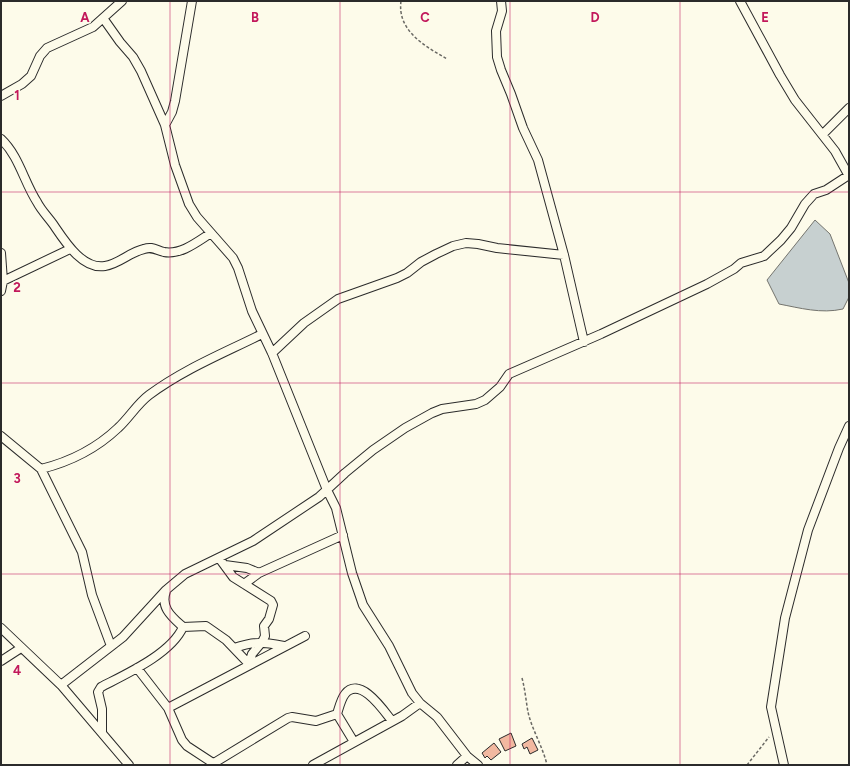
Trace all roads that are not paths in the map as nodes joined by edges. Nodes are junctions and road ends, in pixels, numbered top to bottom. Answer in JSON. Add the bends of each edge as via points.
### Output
{"nodes":[{"id":1,"x":122,"y":1,"type":"edge"},
{"id":2,"x":192,"y":1,"type":"edge"},
{"id":3,"x":501,"y":1,"type":"edge"},
{"id":4,"x":740,"y":1,"type":"edge"},
{"id":5,"x":103,"y":18,"type":"junction"},
{"id":6,"x":1,"y":96,"type":"edge"},
{"id":7,"x":849,"y":108,"type":"edge"},
{"id":8,"x":165,"y":125,"type":"junction"},
{"id":9,"x":823,"y":134,"type":"junction"},
{"id":10,"x":1,"y":139,"type":"edge"},
{"id":11,"x":849,"y":175,"type":"edge"},
{"id":12,"x":211,"y":234,"type":"junction"},
{"id":13,"x":70,"y":249,"type":"junction"},
{"id":14,"x":1,"y":253,"type":"edge"},
{"id":15,"x":564,"y":255,"type":"junction"},
{"id":16,"x":3,"y":281,"type":"junction"},
{"id":17,"x":1,"y":291,"type":"edge"},
{"id":18,"x":262,"y":334,"type":"junction"},
{"id":19,"x":584,"y":342,"type":"junction"},
{"id":20,"x":272,"y":353,"type":"junction"},
{"id":21,"x":849,"y":426,"type":"edge"},
{"id":22,"x":1,"y":436,"type":"edge"},
{"id":23,"x":41,"y":469,"type":"junction"},
{"id":24,"x":326,"y":490,"type":"junction"},
{"id":25,"x":343,"y":534,"type":"junction"},
{"id":26,"x":219,"y":558,"type":"junction"},
{"id":27,"x":225,"y":565,"type":"junction"},
{"id":28,"x":259,"y":573,"type":"junction"},
{"id":29,"x":244,"y":584,"type":"junction"},
{"id":30,"x":166,"y":590,"type":"junction"},
{"id":31,"x":183,"y":627,"type":"junction"},
{"id":32,"x":1,"y":628,"type":"edge"},
{"id":33,"x":304,"y":636,"type":"dead end"},
{"id":34,"x":262,"y":642,"type":"junction"},
{"id":35,"x":111,"y":646,"type":"junction"},
{"id":36,"x":284,"y":646,"type":"junction"},
{"id":37,"x":21,"y":648,"type":"junction"},
{"id":38,"x":234,"y":648,"type":"junction"},
{"id":39,"x":1,"y":661,"type":"edge"},
{"id":40,"x":249,"y":664,"type":"junction"},
{"id":41,"x":137,"y":668,"type":"junction"},
{"id":42,"x":61,"y":685,"type":"junction"},
{"id":43,"x":420,"y":703,"type":"junction"},
{"id":44,"x":168,"y":708,"type":"junction"},
{"id":45,"x":337,"y":714,"type":"junction"},
{"id":46,"x":392,"y":721,"type":"junction"},
{"id":47,"x":102,"y":733,"type":"junction"},
{"id":48,"x":354,"y":742,"type":"junction"},
{"id":49,"x":468,"y":756,"type":"junction"},
{"id":50,"x":215,"y":764,"type":"edge"},
{"id":51,"x":129,"y":765,"type":"edge"},
{"id":52,"x":313,"y":765,"type":"edge"},
{"id":53,"x":457,"y":765,"type":"edge"},
{"id":54,"x":478,"y":765,"type":"edge"},
{"id":55,"x":784,"y":765,"type":"edge"}],
"edges":[{"from":1,"to":5,"type":"street"},
{"from":2,"to":8,"type":"street","via":[[175,101]]},
{"from":3,"to":15,"type":"street","via":[[502,11],[496,31],[497,56],[523,128],[538,160]]},
{"from":4,"to":9,"type":"street","via":[[791,93]]},
{"from":5,"to":6,"type":"street","via":[[93,27],[47,48],[40,56],[31,76]]},
{"from":5,"to":8,"type":"street","via":[[133,57]]},
{"from":7,"to":9,"type":"street"},
{"from":8,"to":12,"type":"street","via":[[175,165],[189,204]]},
{"from":9,"to":11,"type":"street"},
{"from":10,"to":13,"type":"street","via":[[18,162],[37,203]]},
{"from":11,"to":19,"type":"street","via":[[826,190],[814,194],[791,228],[764,256],[741,263],[707,284]]},
{"from":12,"to":13,"type":"street","via":[[174,253],[152,247],[104,267],[94,266]]},
{"from":12,"to":18,"type":"street","via":[[238,268]]},
{"from":13,"to":16,"type":"street"},
{"from":14,"to":16,"type":"street"},
{"from":15,"to":19,"type":"street"},
{"from":15,"to":20,"type":"street","via":[[466,243],[453,246],[397,278],[338,299],[304,323]]},
{"from":16,"to":17,"type":"street"},
{"from":18,"to":20,"type":"street"},
{"from":18,"to":23,"type":"street","via":[[179,375],[148,396],[106,438],[63,463]]},
{"from":19,"to":24,"type":"street","via":[[509,374],[485,400],[476,404],[442,409],[412,424],[373,450]]},
{"from":20,"to":24,"type":"street"},
{"from":21,"to":55,"type":"street","via":[[808,530],[785,618],[771,707]]},
{"from":22,"to":23,"type":"street"},
{"from":23,"to":35,"type":"street","via":[[82,552],[92,595]]},
{"from":24,"to":25,"type":"street","via":[[336,508]]},
{"from":24,"to":26,"type":"street","via":[[253,541]]},
{"from":25,"to":28,"type":"street"},
{"from":25,"to":43,"type":"street","via":[[363,605]]},
{"from":26,"to":27,"type":"street"},
{"from":26,"to":30,"type":"street","via":[[185,574]]},
{"from":27,"to":28,"type":"street","via":[[248,568]]},
{"from":27,"to":29,"type":"street","via":[[233,577]]},
{"from":28,"to":29,"type":"street"},
{"from":29,"to":34,"type":"street","via":[[271,601],[273,605],[264,626],[265,636]]},
{"from":30,"to":31,"type":"street","via":[[163,598],[168,613]]},
{"from":30,"to":35,"type":"street","via":[[123,637]]},
{"from":31,"to":38,"type":"street","via":[[206,626]]},
{"from":31,"to":41,"type":"street","via":[[179,636],[168,647]]},
{"from":32,"to":37,"type":"street"},
{"from":33,"to":36,"type":"street"},
{"from":34,"to":36,"type":"street"},
{"from":34,"to":38,"type":"street"},
{"from":34,"to":40,"type":"street","via":[[252,654]]},
{"from":35,"to":42,"type":"street"},
{"from":36,"to":40,"type":"street"},
{"from":37,"to":39,"type":"street"},
{"from":37,"to":42,"type":"street"},
{"from":38,"to":40,"type":"street"},
{"from":40,"to":44,"type":"street"},
{"from":41,"to":44,"type":"street"},
{"from":41,"to":47,"type":"street","via":[[101,687],[98,692],[102,709]]},
{"from":42,"to":47,"type":"street"},
{"from":43,"to":46,"type":"street"},
{"from":43,"to":49,"type":"street","via":[[437,718]]},
{"from":44,"to":50,"type":"street","via":[[184,743]]},
{"from":45,"to":46,"type":"street","via":[[344,694],[349,690],[360,689],[380,706]]},
{"from":45,"to":48,"type":"street"},
{"from":45,"to":50,"type":"street","via":[[316,721],[288,718]]},
{"from":46,"to":48,"type":"street"},
{"from":47,"to":51,"type":"street"},
{"from":48,"to":52,"type":"street"},
{"from":49,"to":53,"type":"street"},
{"from":49,"to":54,"type":"street"}]}
